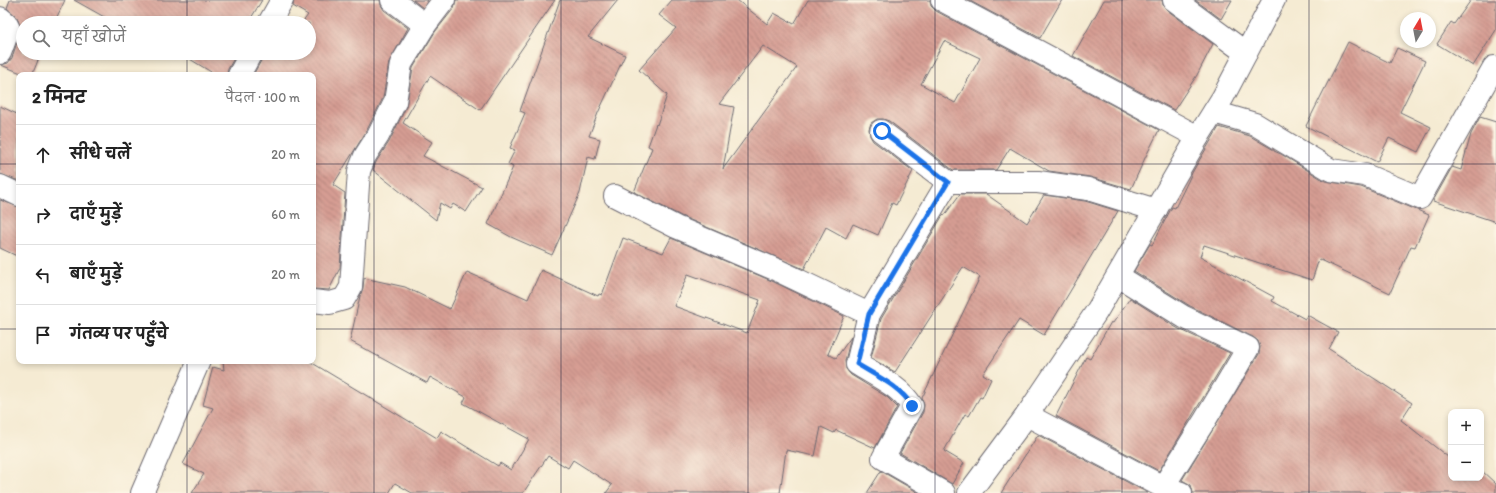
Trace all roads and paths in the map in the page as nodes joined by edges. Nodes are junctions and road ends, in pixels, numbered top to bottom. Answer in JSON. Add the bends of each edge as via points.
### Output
{"nodes":[{"id":1,"x":282,"y":0,"type":"edge"},
{"id":2,"x":392,"y":0,"type":"edge"},
{"id":3,"x":444,"y":0,"type":"edge"},
{"id":4,"x":942,"y":0,"type":"edge"},
{"id":5,"x":1174,"y":0,"type":"edge"},
{"id":6,"x":1274,"y":0,"type":"edge"},
{"id":7,"x":273,"y":16,"type":"edge"},
{"id":8,"x":0,"y":18,"type":"edge"},
{"id":9,"x":425,"y":25,"type":"junction"},
{"id":10,"x":0,"y":53,"type":"edge"},
{"id":11,"x":1246,"y":53,"type":"junction"},
{"id":12,"x":247,"y":60,"type":"edge"},
{"id":13,"x":1496,"y":68,"type":"edge"},
{"id":14,"x":241,"y":72,"type":"edge"},
{"id":15,"x":1214,"y":112,"type":"junction"},
{"id":16,"x":882,"y":131,"type":"dead end"},
{"id":17,"x":1198,"y":137,"type":"junction"},
{"id":18,"x":948,"y":182,"type":"junction"},
{"id":19,"x":0,"y":186,"type":"edge"},
{"id":20,"x":16,"y":194,"type":"edge"},
{"id":21,"x":615,"y":196,"type":"dead end"},
{"id":22,"x":1156,"y":210,"type":"junction"},
{"id":23,"x":1118,"y":276,"type":"junction"},
{"id":24,"x":316,"y":301,"type":"edge"},
{"id":25,"x":869,"y":314,"type":"junction"},
{"id":26,"x":198,"y":364,"type":"edge"},
{"id":27,"x":1027,"y":415,"type":"junction"},
{"id":28,"x":1172,"y":490,"type":"edge"},
{"id":29,"x":142,"y":493,"type":"edge"},
{"id":30,"x":944,"y":493,"type":"edge"},
{"id":31,"x":969,"y":493,"type":"edge"}],
"edges":[{"from":1,"to":7,"type":"street"},
{"from":2,"to":9,"type":"street"},
{"from":3,"to":9,"type":"street"},
{"from":4,"to":17,"type":"street"},
{"from":5,"to":11,"type":"street"},
{"from":6,"to":11,"type":"street"},
{"from":8,"to":10,"type":"street","via":[[9,29]]},
{"from":9,"to":24,"type":"street","via":[[401,64],[395,102],[359,171],[351,287],[344,299],[330,303]]},
{"from":11,"to":15,"type":"street"},
{"from":12,"to":14,"type":"street"},
{"from":13,"to":15,"type":"street","via":[[1494,67],[1420,198],[1365,174],[1331,170],[1255,124]]},
{"from":15,"to":17,"type":"street"},
{"from":16,"to":18,"type":"street"},
{"from":17,"to":22,"type":"street"},
{"from":18,"to":22,"type":"street","via":[[1038,182],[1088,189]]},
{"from":18,"to":25,"type":"street"},
{"from":19,"to":20,"type":"street"},
{"from":21,"to":25,"type":"street","via":[[676,227],[777,270]]},
{"from":22,"to":23,"type":"street"},
{"from":23,"to":27,"type":"street"},
{"from":23,"to":28,"type":"street","via":[[1184,317],[1248,348],[1206,420]]},
{"from":25,"to":30,"type":"street","via":[[857,364],[901,391],[912,406],[883,458]]},
{"from":26,"to":29,"type":"street"},
{"from":27,"to":28,"type":"street"},
{"from":27,"to":31,"type":"street"}]}
